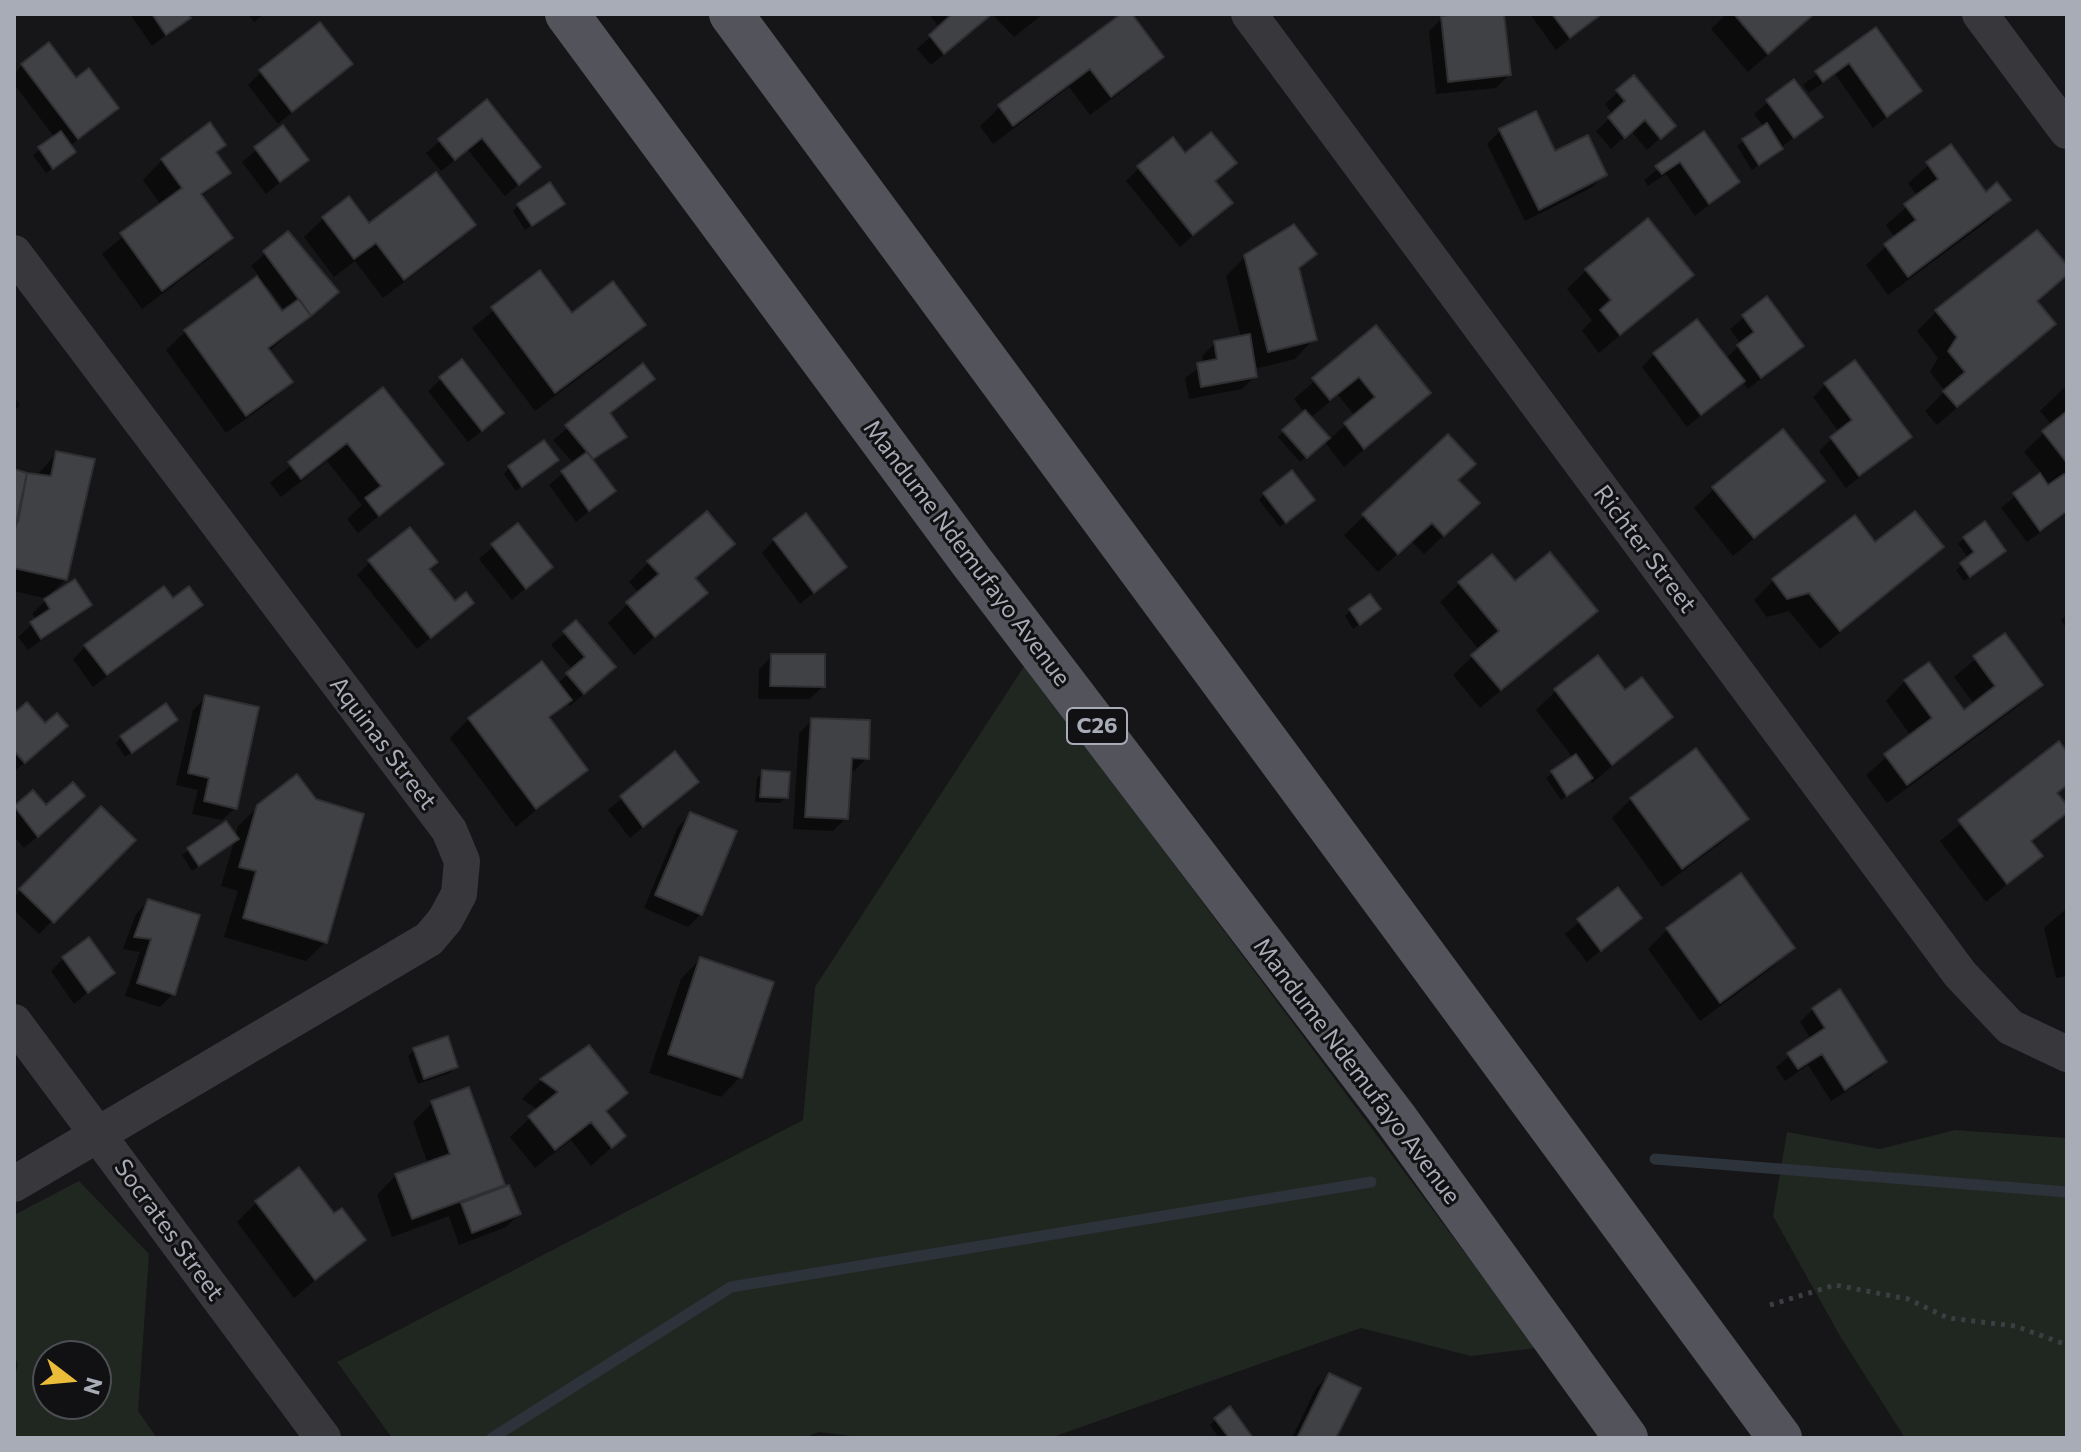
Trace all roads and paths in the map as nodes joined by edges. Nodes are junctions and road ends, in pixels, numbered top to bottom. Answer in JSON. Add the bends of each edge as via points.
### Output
{"nodes":[{"id":1,"x":567,"y":14,"type":"edge"},
{"id":2,"x":731,"y":14,"type":"edge"},
{"id":3,"x":1249,"y":14,"type":"edge"},
{"id":4,"x":1980,"y":14,"type":"edge"},
{"id":5,"x":2067,"y":131,"type":"edge"},
{"id":6,"x":14,"y":253,"type":"edge"},
{"id":7,"x":14,"y":1022,"type":"edge"},
{"id":8,"x":2067,"y":1054,"type":"edge"},
{"id":9,"x":98,"y":1133,"type":"junction"},
{"id":10,"x":14,"y":1184,"type":"edge"},
{"id":11,"x":1770,"y":1305,"type":"dead end"},
{"id":12,"x":2067,"y":1345,"type":"edge"},
{"id":13,"x":323,"y":1438,"type":"edge"},
{"id":14,"x":1626,"y":1438,"type":"edge"},
{"id":15,"x":1780,"y":1438,"type":"edge"}],
"edges":[{"from":1,"to":14,"type":"main road","name":"Mandume Ndemufayo Avenue","number":"C26","via":[[971,561],[1396,1119]]},
{"from":2,"to":15,"type":"main road"},
{"from":3,"to":8,"type":"street","name":"Richter Street","via":[[1960,974],[2010,1027]]},
{"from":4,"to":5,"type":"street"},
{"from":6,"to":9,"type":"street","name":"Aquinas Street","via":[[449,830],[462,861],[459,894],[429,939]]},
{"from":7,"to":9,"type":"street","name":"Socrates Street"},
{"from":9,"to":10,"type":"street","name":"Aquinas Street"},
{"from":9,"to":13,"type":"street","name":"Socrates Street"},
{"from":11,"to":12,"type":"path","via":[[1835,1285],[1908,1299],[1948,1318],[2015,1326]]}]}
